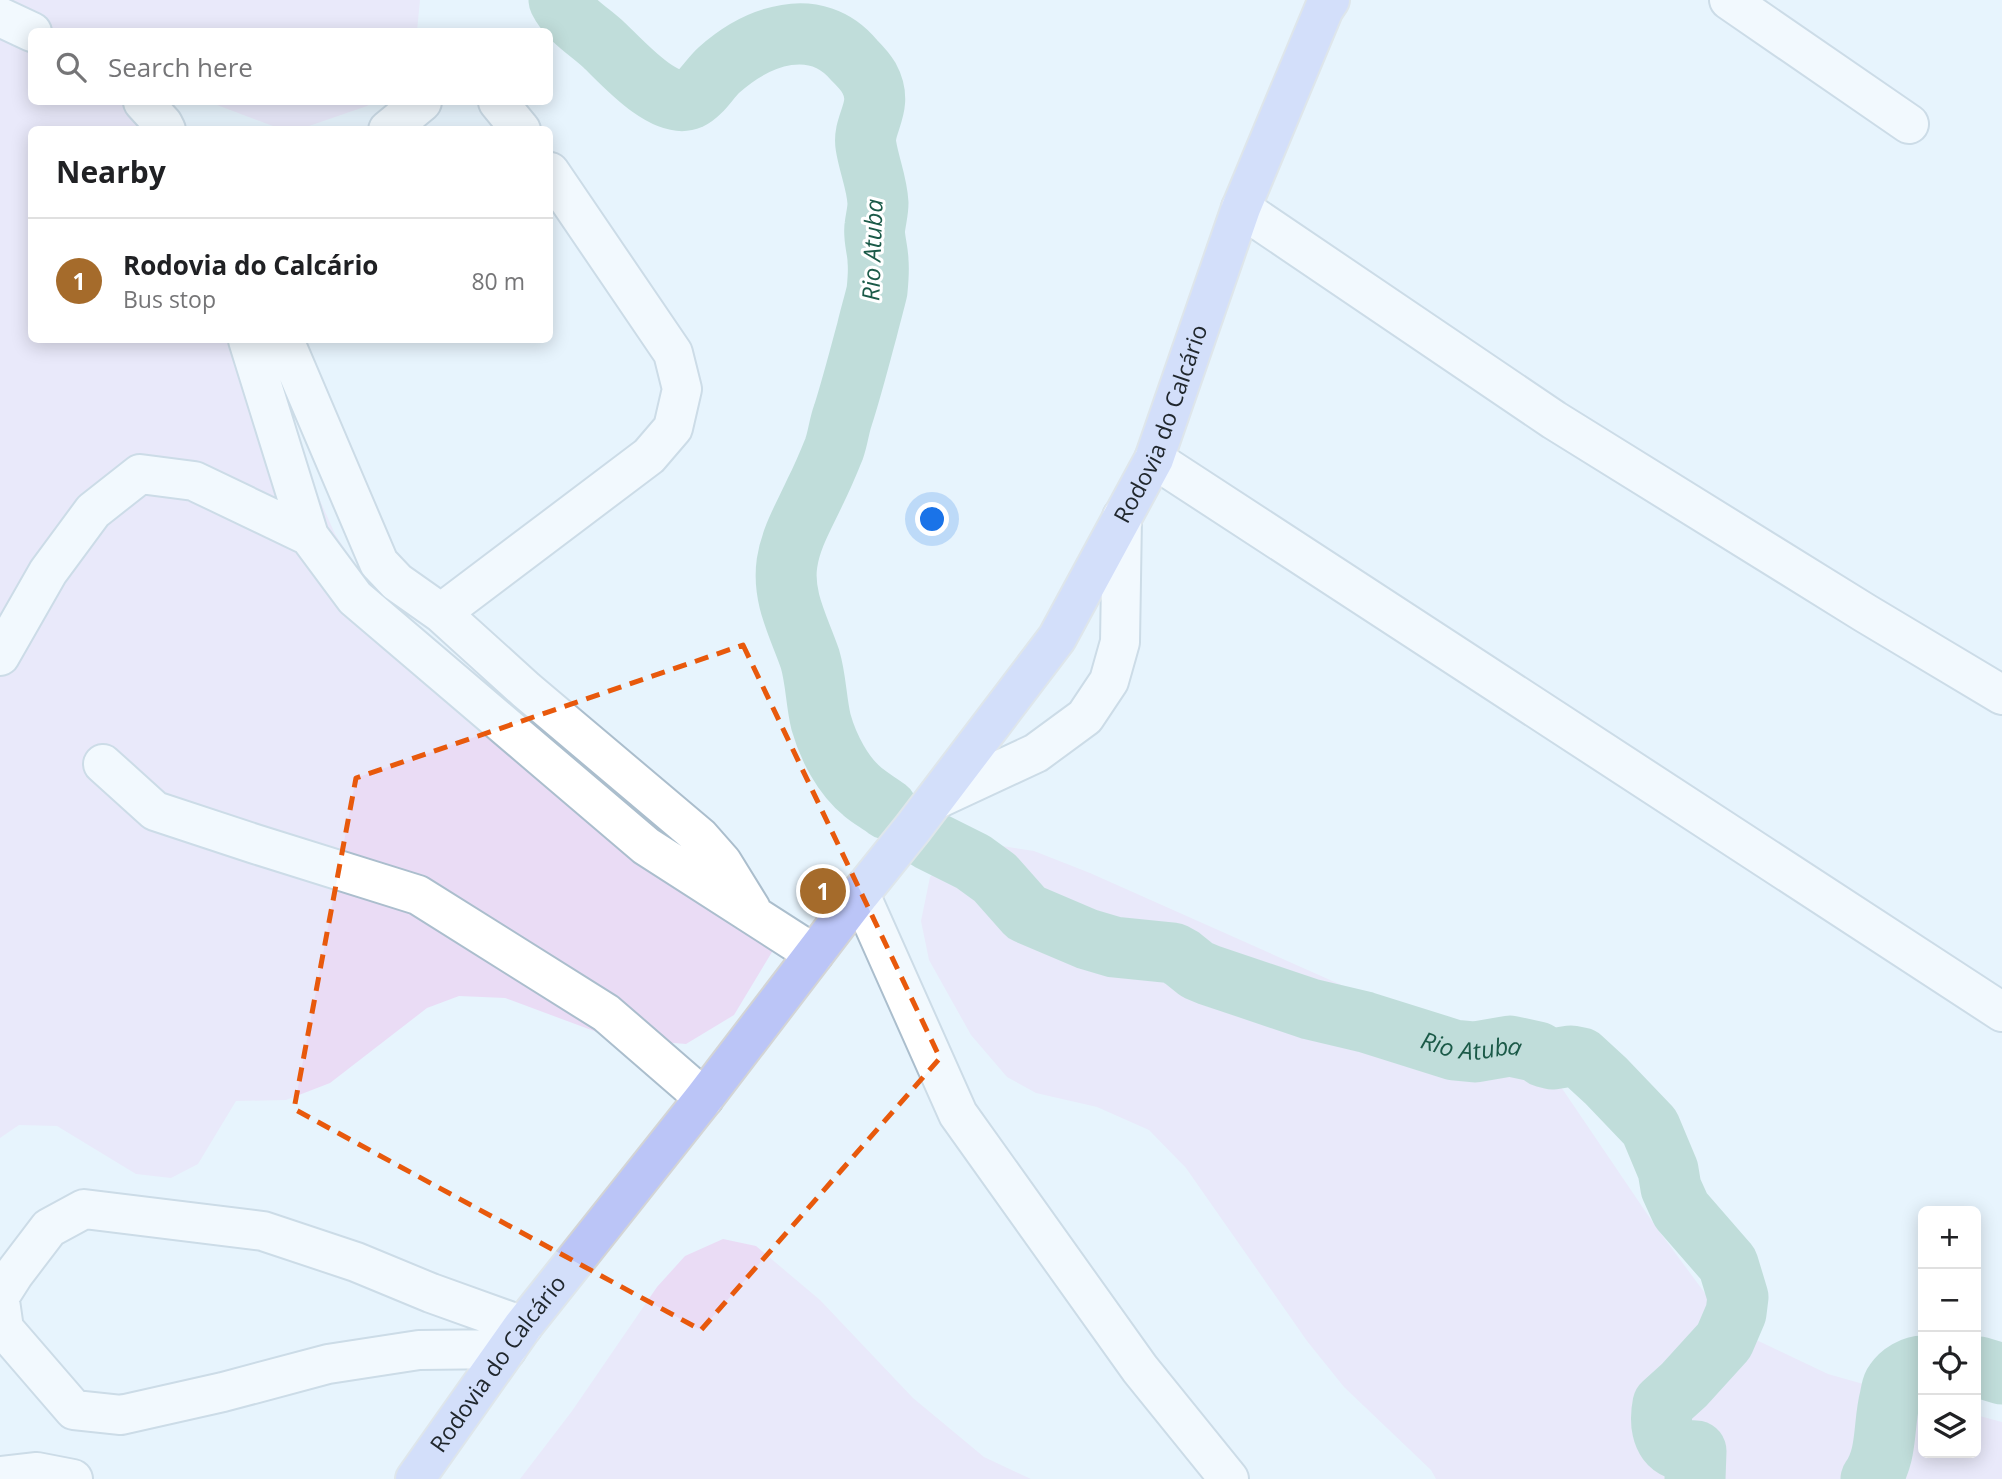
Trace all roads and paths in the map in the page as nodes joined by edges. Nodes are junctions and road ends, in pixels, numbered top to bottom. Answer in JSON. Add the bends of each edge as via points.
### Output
{"nodes":[{"id":1,"x":1330,"y":0,"type":"edge"},
{"id":2,"x":1729,"y":0,"type":"edge"},
{"id":3,"x":0,"y":18,"type":"edge"},
{"id":4,"x":28,"y":30,"type":"edge"},
{"id":5,"x":146,"y":105,"type":"edge"},
{"id":6,"x":418,"y":105,"type":"edge"},
{"id":7,"x":500,"y":105,"type":"edge"},
{"id":8,"x":1909,"y":124,"type":"dead end"},
{"id":9,"x":164,"y":126,"type":"edge"},
{"id":10,"x":393,"y":126,"type":"edge"},
{"id":11,"x":518,"y":126,"type":"edge"},
{"id":12,"x":553,"y":176,"type":"edge"},
{"id":13,"x":1241,"y":208,"type":"junction"},
{"id":14,"x":249,"y":343,"type":"edge"},
{"id":15,"x":285,"y":343,"type":"edge"},
{"id":16,"x":1154,"y":459,"type":"junction"},
{"id":17,"x":1122,"y":517,"type":"junction"},
{"id":18,"x":309,"y":536,"type":"junction"},
{"id":19,"x":441,"y":613,"type":"junction"},
{"id":20,"x":0,"y":656,"type":"edge"},
{"id":21,"x":2002,"y":695,"type":"edge"},
{"id":22,"x":103,"y":764,"type":"dead end"},
{"id":23,"x":935,"y":800,"type":"junction"},
{"id":24,"x":860,"y":894,"type":"junction"},
{"id":25,"x":756,"y":917,"type":"junction"},
{"id":26,"x":814,"y":954,"type":"junction"},
{"id":27,"x":2002,"y":1012,"type":"edge"},
{"id":28,"x":704,"y":1098,"type":"junction"},
{"id":29,"x":0,"y":1296,"type":"edge"},
{"id":30,"x":0,"y":1301,"type":"edge"},
{"id":31,"x":515,"y":1338,"type":"junction"},
{"id":32,"x":0,"y":1476,"type":"edge"},
{"id":33,"x":74,"y":1479,"type":"edge"},
{"id":34,"x":415,"y":1479,"type":"edge"},
{"id":35,"x":1229,"y":1479,"type":"edge"}],
"edges":[{"from":1,"to":13,"type":"main road","name":"Rodovia do Calcário"},
{"from":2,"to":8,"type":"street"},
{"from":3,"to":4,"type":"street"},
{"from":5,"to":9,"type":"street"},
{"from":6,"to":10,"type":"street"},
{"from":7,"to":11,"type":"street"},
{"from":12,"to":19,"type":"street","via":[[673,353],[682,389],[673,428],[649,456]]},
{"from":13,"to":16,"type":"main road","name":"Rodovia do Calcário"},
{"from":13,"to":21,"type":"street","via":[[1554,420]]},
{"from":14,"to":18,"type":"street"},
{"from":15,"to":19,"type":"street","via":[[379,563]]},
{"from":16,"to":17,"type":"main road","name":"Rodovia do Calcário"},
{"from":16,"to":27,"type":"street"},
{"from":17,"to":23,"type":"main road","name":"Rodovia do Calcário","via":[[1057,638]]},
{"from":17,"to":23,"type":"street","via":[[1120,642],[1109,681],[1085,717],[1036,753]]},
{"from":18,"to":20,"type":"street","via":[[194,481],[140,474],[93,511],[48,572]]},
{"from":18,"to":25,"type":"street","via":[[355,598],[454,683],[646,846]]},
{"from":19,"to":25,"type":"street","via":[[700,837],[722,862]]},
{"from":22,"to":28,"type":"street","via":[[155,811],[418,895],[606,1013]]},
{"from":23,"to":24,"type":"main road","name":"Rodovia do Calcário"},
{"from":24,"to":26,"type":"main road","name":"Rodovia do Calcário"},
{"from":24,"to":35,"type":"street","via":[[958,1114],[1140,1369]]},
{"from":25,"to":26,"type":"street"},
{"from":26,"to":28,"type":"main road","name":"Rodovia do Calcário"},
{"from":28,"to":31,"type":"main road","name":"Rodovia do Calcário"},
{"from":29,"to":31,"type":"street","via":[[49,1228],[84,1209],[263,1231],[431,1293]]},
{"from":30,"to":31,"type":"street","via":[[4,1329],[74,1409],[121,1415],[328,1364]]},
{"from":31,"to":34,"type":"main road","name":"Rodovia do Calcário"},
{"from":32,"to":33,"type":"street","via":[[37,1472]]}]}
